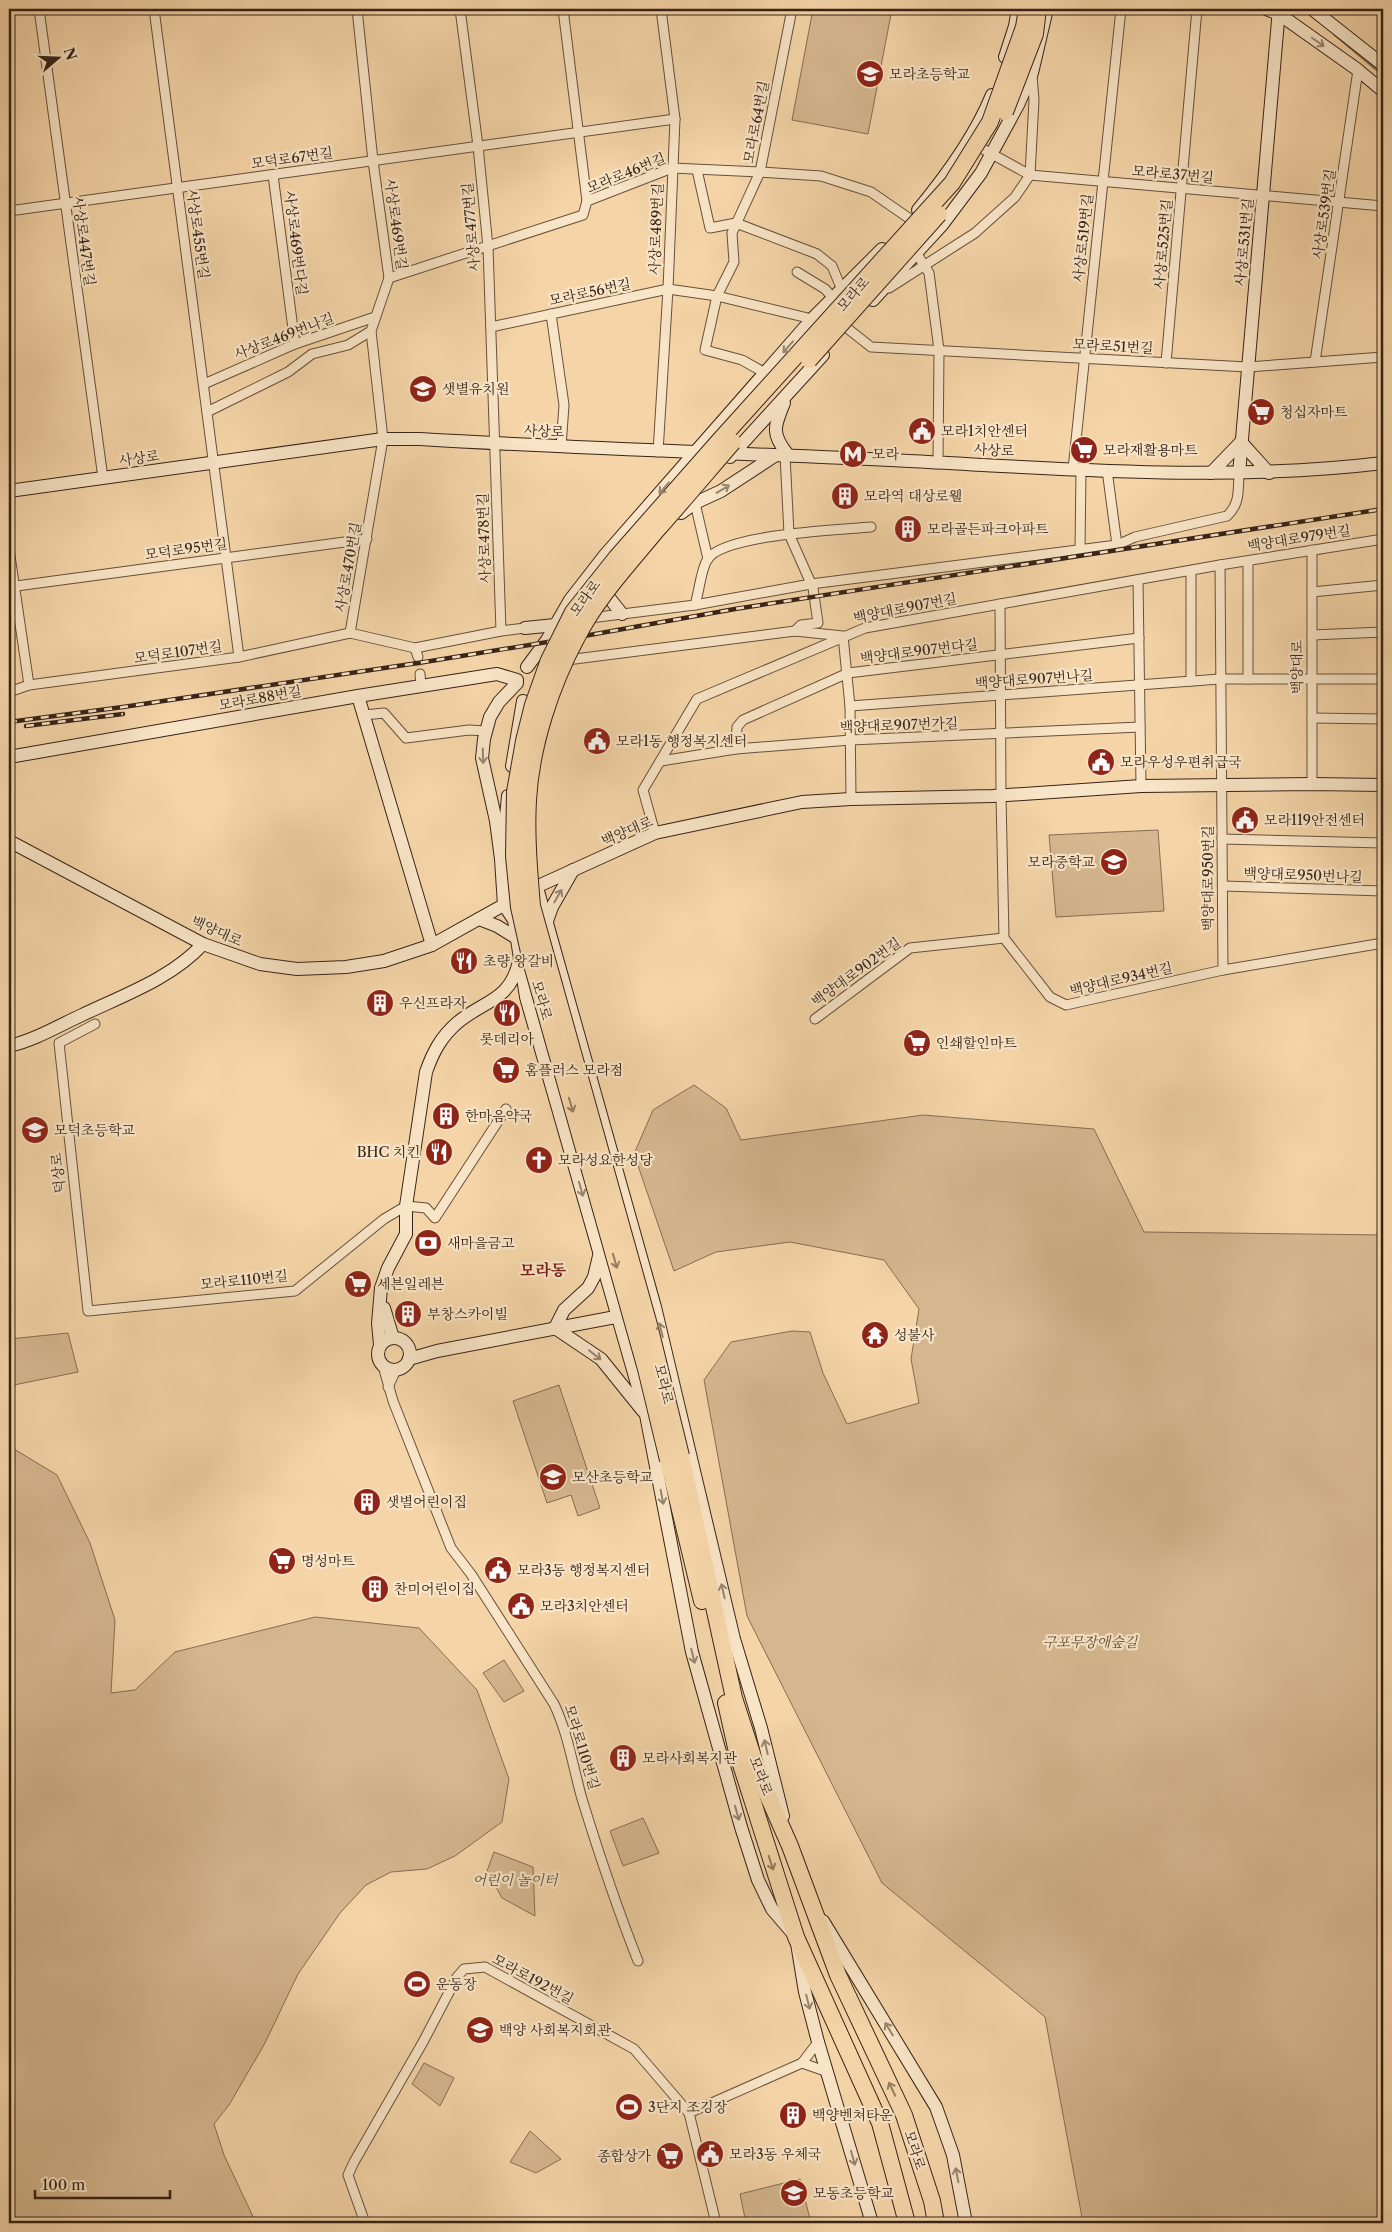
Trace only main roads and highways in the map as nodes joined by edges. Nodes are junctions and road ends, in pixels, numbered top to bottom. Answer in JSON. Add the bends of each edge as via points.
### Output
{"nodes":[{"id":1,"x":1018,"y":9,"type":"edge"},
{"id":2,"x":1027,"y":9,"type":"edge"},
{"id":3,"x":1038,"y":9,"type":"edge"},
{"id":4,"x":1047,"y":9,"type":"edge"},
{"id":5,"x":1266,"y":9,"type":"edge"},
{"id":6,"x":1312,"y":9,"type":"edge"},
{"id":7,"x":1279,"y":11,"type":"edge"},
{"id":8,"x":1383,"y":66,"type":"edge"},
{"id":9,"x":1383,"y":91,"type":"edge"},
{"id":10,"x":787,"y":396,"type":"junction"},
{"id":11,"x":1241,"y":442,"type":"junction"},
{"id":12,"x":671,"y":452,"type":"junction"},
{"id":13,"x":696,"y":452,"type":"junction"},
{"id":14,"x":733,"y":454,"type":"junction"},
{"id":15,"x":783,"y":455,"type":"junction"},
{"id":16,"x":1383,"y":463,"type":"edge"},
{"id":17,"x":679,"y":470,"type":"junction"},
{"id":18,"x":1211,"y":473,"type":"junction"},
{"id":19,"x":1269,"y":473,"type":"junction"},
{"id":20,"x":1238,"y":474,"type":"junction"},
{"id":21,"x":9,"y":491,"type":"edge"},
{"id":22,"x":681,"y":513,"type":"junction"},
{"id":23,"x":607,"y":595,"type":"junction"},
{"id":24,"x":622,"y":614,"type":"road end"},
{"id":25,"x":555,"y":625,"type":"junction"},
{"id":26,"x":544,"y":644,"type":"junction"},
{"id":27,"x":527,"y":667,"type":"junction"},
{"id":28,"x":559,"y":674,"type":"junction"},
{"id":29,"x":517,"y":682,"type":"junction"},
{"id":30,"x":358,"y":696,"type":"junction"},
{"id":31,"x":523,"y":701,"type":"junction"},
{"id":32,"x":551,"y":704,"type":"junction"},
{"id":33,"x":9,"y":757,"type":"edge"},
{"id":34,"x":1383,"y":785,"type":"edge"},
{"id":35,"x":9,"y":841,"type":"edge"},
{"id":36,"x":573,"y":870,"type":"junction"},
{"id":37,"x":536,"y":887,"type":"junction"},
{"id":38,"x":508,"y":902,"type":"junction"},
{"id":39,"x":479,"y":919,"type":"junction"},
{"id":40,"x":546,"y":924,"type":"junction"},
{"id":41,"x":518,"y":939,"type":"junction"},
{"id":42,"x":203,"y":944,"type":"junction"},
{"id":43,"x":432,"y":945,"type":"junction"},
{"id":44,"x":521,"y":954,"type":"junction"},
{"id":45,"x":506,"y":990,"type":"junction"},
{"id":46,"x":526,"y":997,"type":"junction"},
{"id":47,"x":573,"y":1020,"type":"junction"},
{"id":48,"x":540,"y":1041,"type":"junction"},
{"id":49,"x":9,"y":1046,"type":"edge"},
{"id":50,"x":600,"y":1254,"type":"junction"},
{"id":51,"x":380,"y":1288,"type":"junction"},
{"id":52,"x":655,"y":1308,"type":"junction"},
{"id":53,"x":618,"y":1317,"type":"junction"},
{"id":54,"x":555,"y":1328,"type":"junction"},
{"id":55,"x":392,"y":1338,"type":"junction"},
{"id":56,"x":380,"y":1345,"type":"junction"},
{"id":57,"x":408,"y":1353,"type":"junction"},
{"id":58,"x":646,"y":1415,"type":"junction"},
{"id":59,"x":675,"y":1458,"type":"junction"},
{"id":60,"x":790,"y":1846,"type":"junction"},
{"id":61,"x":808,"y":1897,"type":"junction"},
{"id":62,"x":796,"y":1937,"type":"junction"},
{"id":63,"x":872,"y":2223,"type":"edge"},
{"id":64,"x":907,"y":2223,"type":"edge"},
{"id":65,"x":936,"y":2223,"type":"edge"},
{"id":66,"x":966,"y":2223,"type":"edge"}],
"edges":[{"from":1,"to":13,"type":"main road","name":"모라로","one_way":true,"via":[[1016,26],[998,82],[987,108],[952,166],[910,219],[812,319]]},
{"from":2,"to":59,"type":"highway","name":"모라로","one_way":true,"bridge":true,"via":[[1024,27],[990,122],[952,183],[719,441],[573,612],[549,660],[524,741],[515,792],[514,856],[519,907],[531,961],[646,1369]]},
{"from":3,"to":59,"type":"highway","name":"모라로","bridge":true,"via":[[1035,34],[999,127],[962,188],[625,568],[576,638],[546,708],[528,799],[532,906],[649,1325]]},
{"from":4,"to":10,"type":"main road","name":"모라로","via":[[1032,73],[981,173],[917,254]]},
{"from":5,"to":7,"type":"main road"},
{"from":6,"to":8,"type":"main road"},
{"from":7,"to":9,"type":"main road","one_way":true},
{"from":7,"to":11,"type":"main road","name":"사상로531번길"},
{"from":10,"to":14,"type":"main road","name":"모라로"},
{"from":10,"to":15,"type":"main road","via":[[775,424],[777,442]]},
{"from":11,"to":18,"type":"main road"},
{"from":11,"to":19,"type":"main road"},
{"from":11,"to":20,"type":"main road","name":"사상로531번길"},
{"from":12,"to":13,"type":"main road","name":"사상로"},
{"from":12,"to":17,"type":"main road"},
{"from":12,"to":21,"type":"main road","name":"사상로","via":[[420,439],[383,440]]},
{"from":13,"to":14,"type":"main road","name":"사상로"},
{"from":13,"to":17,"type":"main road","name":"모라로"},
{"from":14,"to":15,"type":"main road","name":"사상로"},
{"from":14,"to":22,"type":"main road","name":"모라로"},
{"from":15,"to":18,"type":"main road","name":"사상로","via":[[1077,470]]},
{"from":22,"to":15,"type":"main road","one_way":true},
{"from":16,"to":19,"type":"main road","name":"사상로"},
{"from":17,"to":25,"type":"main road","name":"모라로","one_way":true,"via":[[591,572]]},
{"from":18,"to":20,"type":"main road","name":"사상로"},
{"from":19,"to":20,"type":"main road","name":"사상로"},
{"from":22,"to":23,"type":"main road","name":"모라로"},
{"from":23,"to":24,"type":"main road"},
{"from":23,"to":28,"type":"main road","name":"모라로","via":[[590,618]]},
{"from":25,"to":26,"type":"main road","name":"모라로"},
{"from":25,"to":26,"type":"main road","via":[[525,628]]},
{"from":26,"to":27,"type":"main road","name":"모라로"},
{"from":27,"to":28,"type":"main road","via":[[545,663]]},
{"from":27,"to":29,"type":"main road"},
{"from":28,"to":32,"type":"main road","via":[[561,693]]},
{"from":29,"to":30,"type":"main road","name":"모라로88번길","via":[[497,674],[421,680]]},
{"from":29,"to":31,"type":"main road"},
{"from":29,"to":38,"type":"main road","name":"모라로","one_way":true,"via":[[490,717],[482,758],[496,821]]},
{"from":30,"to":33,"type":"main road","name":"모라로88번길"},
{"from":30,"to":43,"type":"main road"},
{"from":31,"to":32,"type":"main road","via":[[536,708]]},
{"from":31,"to":38,"type":"main road","name":"모라로","via":[[506,817]]},
{"from":32,"to":37,"type":"main road","name":"모라로","via":[[540,732],[533,786],[532,848]]},
{"from":34,"to":36,"type":"main road","name":"백양대로","via":[[1141,786],[1000,796],[802,802],[655,833]]},
{"from":35,"to":42,"type":"main road","name":"백양대로"},
{"from":36,"to":37,"type":"main road","name":"백양대로"},
{"from":40,"to":36,"type":"main road","one_way":true},
{"from":37,"to":38,"type":"main road","name":"백양대로"},
{"from":37,"to":40,"type":"main road","name":"모라로"},
{"from":38,"to":39,"type":"main road","name":"백양대로"},
{"from":38,"to":41,"type":"main road","name":"모라로"},
{"from":39,"to":41,"type":"main road"},
{"from":39,"to":43,"type":"main road","name":"백양대로"},
{"from":40,"to":47,"type":"main road","name":"모라로"},
{"from":41,"to":44,"type":"main road","name":"모라로"},
{"from":42,"to":43,"type":"main road","name":"백양대로","via":[[260,964],[297,969],[346,968],[384,961]]},
{"from":42,"to":49,"type":"main road","via":[[180,966],[148,983],[38,1036]]},
{"from":44,"to":45,"type":"main road","via":[[515,978]]},
{"from":44,"to":46,"type":"main road","name":"모라로"},
{"from":45,"to":46,"type":"main road"},
{"from":45,"to":51,"type":"main road","name":"모라로110번길","via":[[458,1022],[433,1051],[426,1072],[406,1206],[406,1234]]},
{"from":46,"to":48,"type":"main road","name":"모라로"},
{"from":47,"to":48,"type":"main road","via":[[567,1036],[559,1044],[544,1045]]},
{"from":47,"to":52,"type":"main road","name":"모라로"},
{"from":48,"to":50,"type":"main road","name":"모라로","one_way":true},
{"from":50,"to":53,"type":"main road","name":"모라로"},
{"from":50,"to":54,"type":"main road","via":[[588,1288],[564,1310]]},
{"from":51,"to":55,"type":"main road"},
{"from":51,"to":56,"type":"main road","name":"모라로110번길"},
{"from":52,"to":53,"type":"main road"},
{"from":60,"to":52,"type":"main road","name":"모라로","one_way":true,"via":[[762,1728],[734,1639]]},
{"from":53,"to":54,"type":"main road"},
{"from":53,"to":58,"type":"main road","name":"모라로"},
{"from":54,"to":57,"type":"main road","via":[[437,1351]]},
{"from":54,"to":58,"type":"main road","one_way":true,"via":[[600,1359]]},
{"from":55,"to":56,"type":"main road"},
{"from":55,"to":57,"type":"main road","via":[[400,1339]]},
{"from":56,"to":57,"type":"main road","name":"모라로110번길","via":[[378,1358],[383,1366],[396,1370],[404,1366]]},
{"from":58,"to":62,"type":"main road","name":"모라로","one_way":true,"via":[[692,1652],[741,1828],[772,1910]]},
{"from":59,"to":60,"type":"highway","name":"모라로","via":[[734,1698],[760,1778]]},
{"from":59,"to":62,"type":"highway","name":"모라로","one_way":true,"via":[[737,1752]]},
{"from":60,"to":61,"type":"highway","name":"모라로"},
{"from":65,"to":61,"type":"highway","name":"모라로","one_way":true,"via":[[904,2115],[838,1975]]},
{"from":66,"to":61,"type":"main road","one_way":true,"via":[[953,2155],[936,2107]]},
{"from":62,"to":63,"type":"main road","one_way":true,"via":[[818,2042]]},
{"from":62,"to":64,"type":"highway","name":"모라로","via":[[880,2123]]}]}
